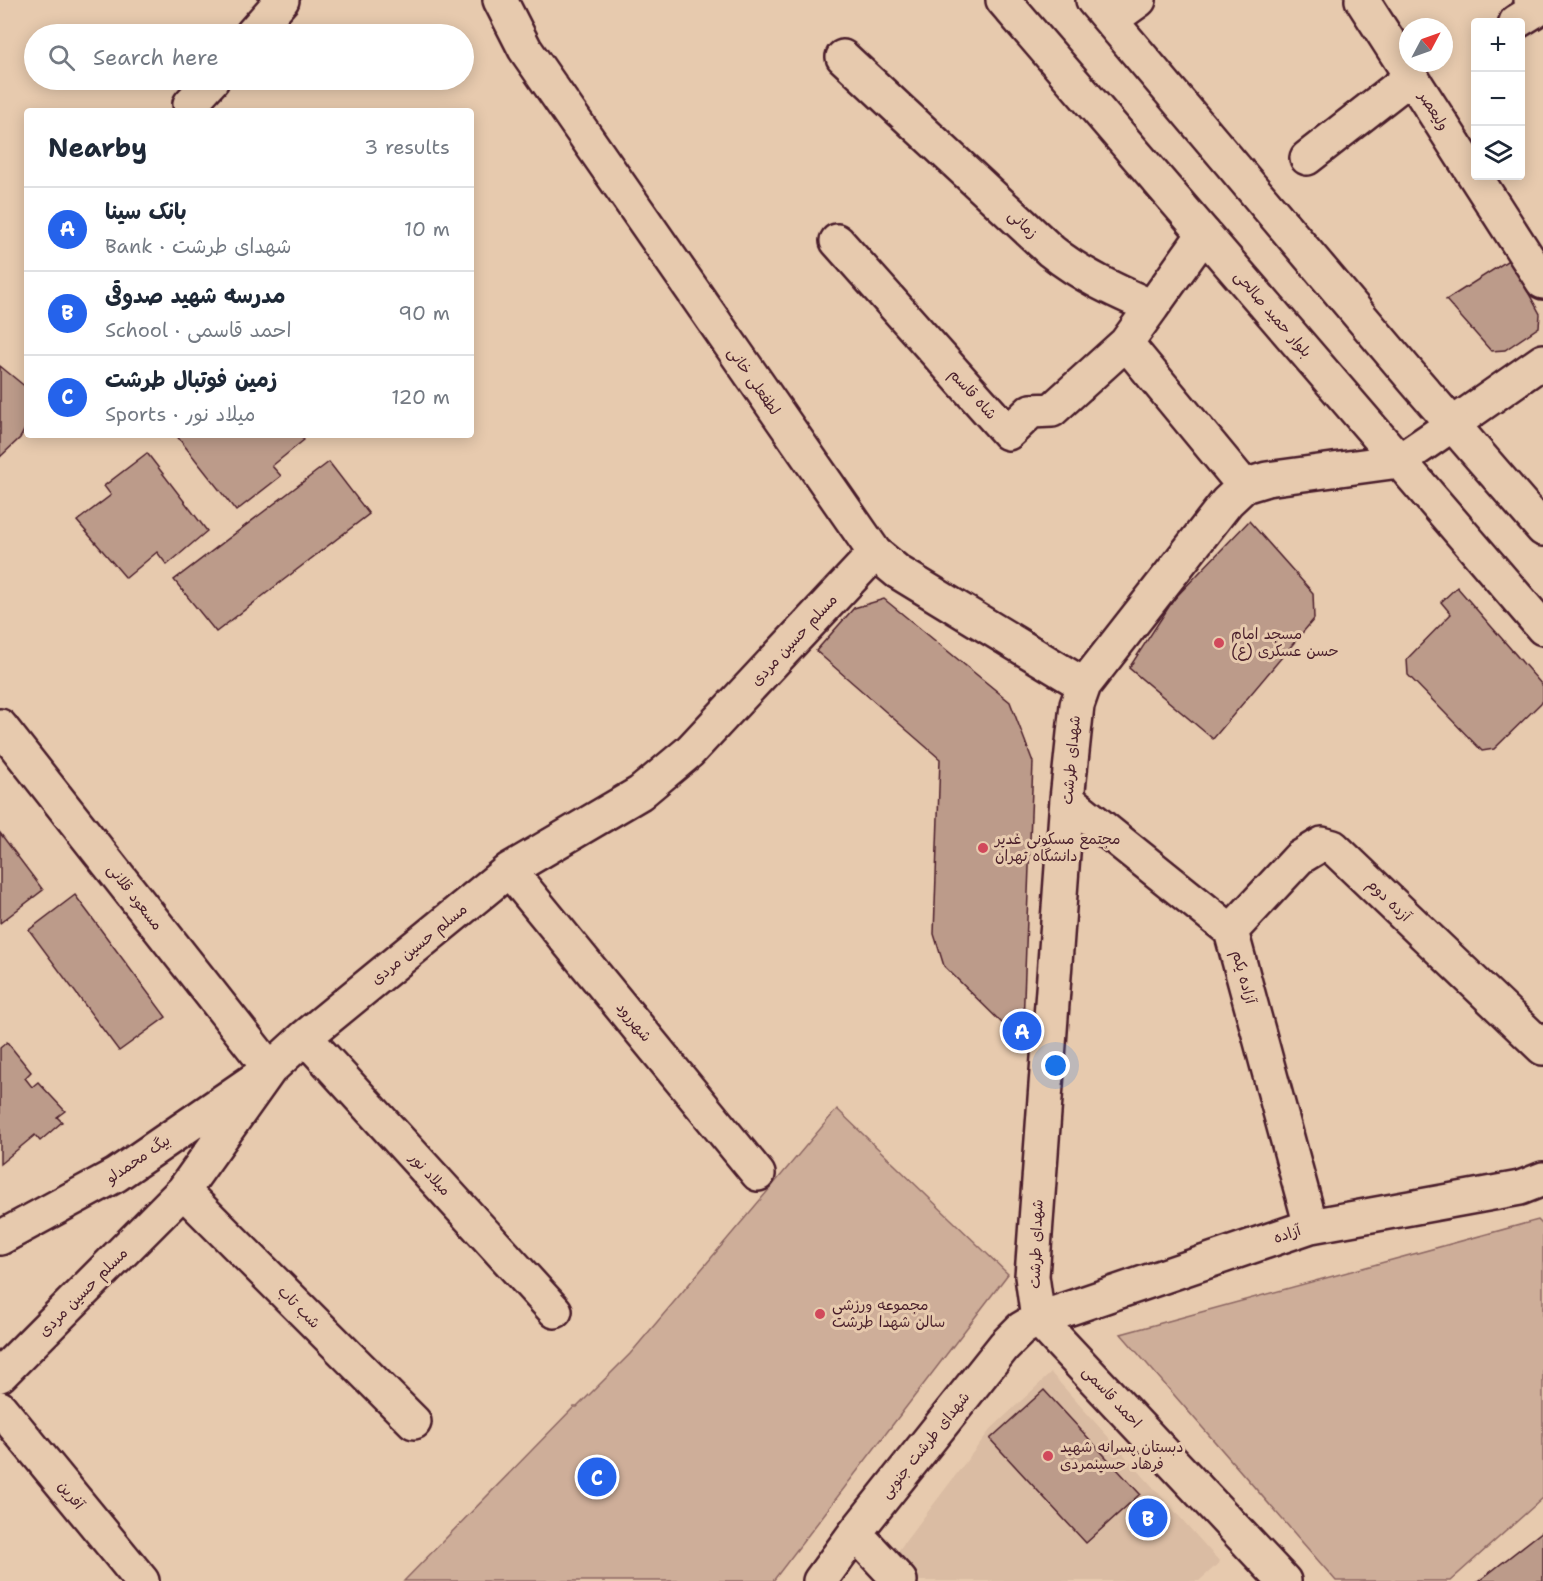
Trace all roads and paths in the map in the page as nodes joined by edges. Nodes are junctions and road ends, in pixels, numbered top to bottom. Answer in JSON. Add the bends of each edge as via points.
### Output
{"nodes":[{"id":1,"x":282,"y":0,"type":"edge"},
{"id":2,"x":500,"y":0,"type":"edge"},
{"id":3,"x":1003,"y":0,"type":"edge"},
{"id":4,"x":1139,"y":0,"type":"edge"},
{"id":5,"x":1362,"y":0,"type":"edge"},
{"id":6,"x":1532,"y":0,"type":"edge"},
{"id":7,"x":1102,"y":10,"type":"edge"},
{"id":8,"x":1523,"y":18,"type":"edge"},
{"id":9,"x":261,"y":24,"type":"edge"},
{"id":10,"x":843,"y":57,"type":"dead end"},
{"id":11,"x":1412,"y":76,"type":"junction"},
{"id":12,"x":203,"y":90,"type":"edge"},
{"id":13,"x":190,"y":104,"type":"dead end"},
{"id":14,"x":1307,"y":158,"type":"dead end"},
{"id":15,"x":1204,"y":234,"type":"junction"},
{"id":16,"x":837,"y":241,"type":"dead end"},
{"id":17,"x":1543,"y":282,"type":"edge"},
{"id":18,"x":1152,"y":308,"type":"junction"},
{"id":19,"x":1126,"y":343,"type":"junction"},
{"id":20,"x":1543,"y":362,"type":"edge"},
{"id":21,"x":1453,"y":424,"type":"junction"},
{"id":22,"x":1399,"y":461,"type":"junction"},
{"id":23,"x":1244,"y":486,"type":"junction"},
{"id":24,"x":1543,"y":529,"type":"edge"},
{"id":25,"x":875,"y":554,"type":"junction"},
{"id":26,"x":1543,"y":628,"type":"edge"},
{"id":27,"x":1084,"y":685,"type":"junction"},
{"id":28,"x":0,"y":726,"type":"edge"},
{"id":29,"x":1067,"y":799,"type":"junction"},
{"id":30,"x":509,"y":870,"type":"junction"},
{"id":31,"x":1232,"y":931,"type":"junction"},
{"id":32,"x":305,"y":1037,"type":"junction"},
{"id":33,"x":1543,"y":1048,"type":"edge"},
{"id":34,"x":270,"y":1069,"type":"junction"},
{"id":35,"x":758,"y":1174,"type":"dead end"},
{"id":36,"x":1543,"y":1179,"type":"edge"},
{"id":37,"x":183,"y":1191,"type":"junction"},
{"id":38,"x":1311,"y":1226,"type":"junction"},
{"id":39,"x":0,"y":1238,"type":"edge"},
{"id":40,"x":555,"y":1311,"type":"dead end"},
{"id":41,"x":1038,"y":1319,"type":"junction"},
{"id":42,"x":0,"y":1376,"type":"edge"},
{"id":43,"x":0,"y":1408,"type":"edge"},
{"id":44,"x":414,"y":1422,"type":"dead end"},
{"id":45,"x":855,"y":1533,"type":"junction"},
{"id":46,"x":142,"y":1581,"type":"edge"},
{"id":47,"x":820,"y":1581,"type":"edge"},
{"id":48,"x":900,"y":1581,"type":"edge"},
{"id":49,"x":1284,"y":1581,"type":"edge"}],
"edges":[{"from":1,"to":9,"type":"street"},
{"from":2,"to":25,"type":"street","name":"لطفعلی خانی","via":[[531,59]]},
{"from":3,"to":15,"type":"street","name":"بلوار حمید صالحی"},
{"from":4,"to":7,"type":"street"},
{"from":5,"to":11,"type":"street","name":"ولیعصر"},
{"from":6,"to":8,"type":"street","via":[[1534,11]]},
{"from":7,"to":21,"type":"street"},
{"from":10,"to":18,"type":"street","name":"زمانی","via":[[1077,272]]},
{"from":11,"to":14,"type":"street"},
{"from":11,"to":17,"type":"street","name":"ولیعصر"},
{"from":12,"to":13,"type":"street"},
{"from":15,"to":18,"type":"street"},
{"from":15,"to":22,"type":"street","name":"بلوار حمید صالحی"},
{"from":16,"to":19,"type":"street","name":"شاه قاسم","via":[[1008,433],[1031,411],[1052,410]]},
{"from":18,"to":19,"type":"street","name":"شاه قاسم"},
{"from":19,"to":23,"type":"street"},
{"from":20,"to":21,"type":"street"},
{"from":21,"to":22,"type":"street"},
{"from":21,"to":24,"type":"street"},
{"from":22,"to":23,"type":"street","via":[[1267,479]]},
{"from":22,"to":26,"type":"street","name":"بلوار حمید صالحی"},
{"from":23,"to":27,"type":"street","name":"شهدای طرشت","via":[[1227,502]]},
{"from":25,"to":27,"type":"street","name":"لطفعلی خانی","via":[[898,572]]},
{"from":25,"to":30,"type":"street","name":"مسلم حسین مردی","via":[[663,775],[640,793]]},
{"from":27,"to":29,"type":"street","name":"شهدای طرشت","via":[[1077,705]]},
{"from":28,"to":34,"type":"street","name":"مسعود قلانی"},
{"from":29,"to":31,"type":"street","name":"آزاده یکم"},
{"from":29,"to":41,"type":"street","name":"شهدای طرشت","via":[[1032,1276]]},
{"from":30,"to":32,"type":"street","name":"مسلم حسین مردی"},
{"from":30,"to":35,"type":"street","name":"شهررود"},
{"from":31,"to":33,"type":"street","name":"آزده دوم","via":[[1304,854],[1322,844],[1333,847]]},
{"from":31,"to":38,"type":"street","name":"آزاده یکم"},
{"from":32,"to":34,"type":"street","name":"مسلم حسین مردی"},
{"from":32,"to":40,"type":"street","name":"میلاد نور"},
{"from":34,"to":37,"type":"street","name":"مسلم حسین مردی"},
{"from":34,"to":39,"type":"street","name":"بیگ محمدلو","via":[[116,1175]]},
{"from":36,"to":38,"type":"street","name":"آزاده","via":[[1520,1188]]},
{"from":37,"to":42,"type":"street","name":"مسلم حسین مردی"},
{"from":37,"to":44,"type":"street","name":"شب تاب"},
{"from":38,"to":41,"type":"street","name":"آزاده"},
{"from":41,"to":45,"type":"street","name":"شهدای طرشت جنوبی","via":[[1004,1346]]},
{"from":41,"to":49,"type":"street","name":"احمد قاسمی"},
{"from":43,"to":46,"type":"street","name":"آفرین"},
{"from":45,"to":47,"type":"street","name":"شهدای طرشت جنوبی"},
{"from":45,"to":48,"type":"street"}]}
